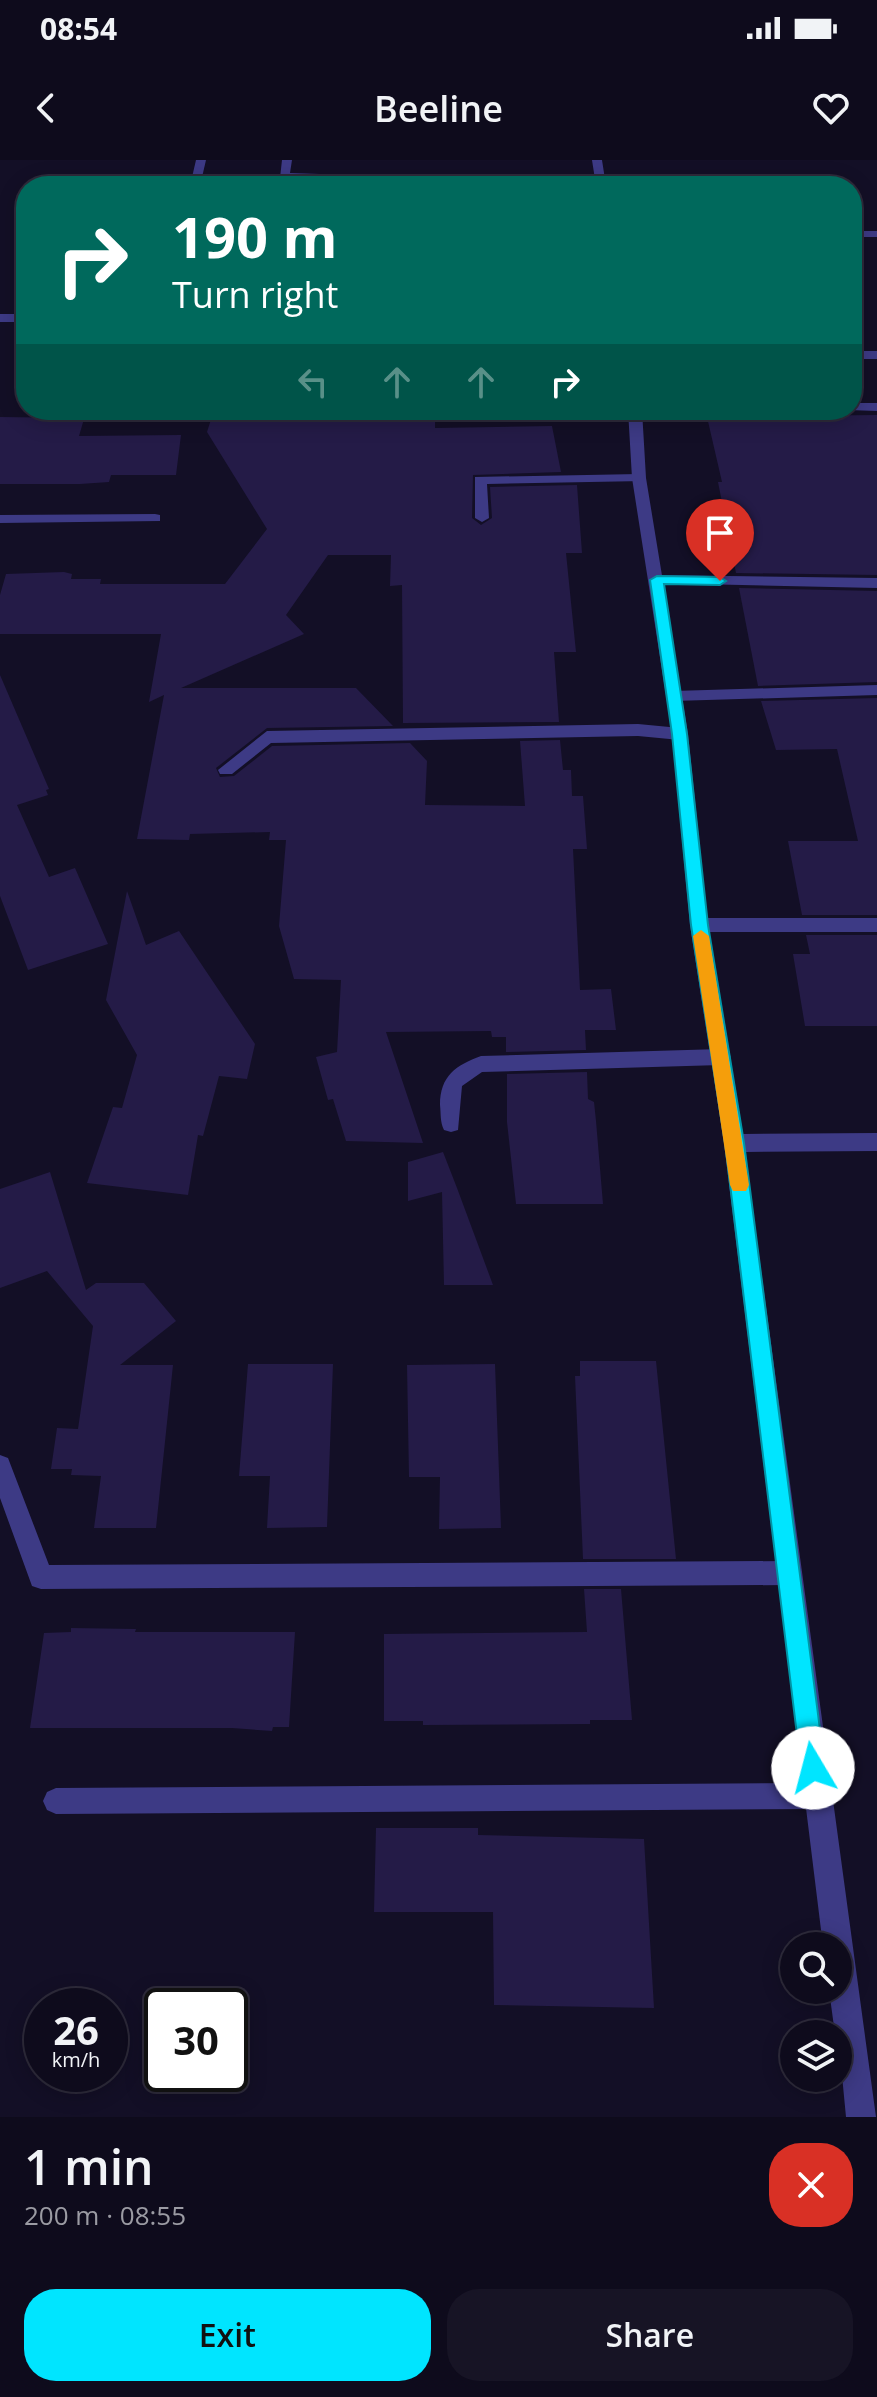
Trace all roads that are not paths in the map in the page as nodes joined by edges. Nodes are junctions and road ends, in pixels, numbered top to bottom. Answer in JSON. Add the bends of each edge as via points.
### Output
{"nodes":[{"id":1,"x":636,"y":420,"type":"edge"},
{"id":2,"x":639,"y":478,"type":"junction"},
{"id":3,"x":155,"y":518,"type":"dead end"},
{"id":4,"x":482,"y":518,"type":"dead end"},
{"id":5,"x":0,"y":519,"type":"edge"},
{"id":6,"x":657,"y":580,"type":"junction"},
{"id":7,"x":877,"y":583,"type":"edge"},
{"id":8,"x":877,"y":690,"type":"edge"},
{"id":9,"x":674,"y":696,"type":"junction"},
{"id":10,"x":680,"y":734,"type":"junction"},
{"id":11,"x":226,"y":770,"type":"dead end"},
{"id":12,"x":699,"y":925,"type":"junction"},
{"id":13,"x":877,"y":925,"type":"edge"},
{"id":14,"x":721,"y":1057,"type":"junction"},
{"id":15,"x":451,"y":1124,"type":"dead end"},
{"id":16,"x":877,"y":1142,"type":"edge"},
{"id":17,"x":734,"y":1143,"type":"junction"},
{"id":18,"x":0,"y":1466,"type":"edge"},
{"id":19,"x":787,"y":1573,"type":"junction"},
{"id":20,"x":817,"y":1796,"type":"junction"},
{"id":21,"x":56,"y":1801,"type":"dead end"},
{"id":22,"x":836,"y":1932,"type":"edge"},
{"id":23,"x":846,"y":2004,"type":"edge"},
{"id":24,"x":861,"y":2117,"type":"edge"}],
"edges":[{"from":1,"to":2,"type":"street"},
{"from":2,"to":4,"type":"street","via":[[480,480]]},
{"from":2,"to":6,"type":"street"},
{"from":3,"to":5,"type":"street"},
{"from":6,"to":7,"type":"street"},
{"from":6,"to":9,"type":"street"},
{"from":8,"to":9,"type":"street"},
{"from":9,"to":10,"type":"street"},
{"from":10,"to":11,"type":"street","via":[[638,730],[267,737]]},
{"from":10,"to":12,"type":"street"},
{"from":12,"to":13,"type":"street"},
{"from":12,"to":14,"type":"street"},
{"from":14,"to":15,"type":"street","via":[[481,1064],[459,1072],[450,1088]]},
{"from":14,"to":17,"type":"street"},
{"from":16,"to":17,"type":"street"},
{"from":17,"to":19,"type":"street"},
{"from":18,"to":19,"type":"street","via":[[41,1577]]},
{"from":19,"to":20,"type":"street"},
{"from":20,"to":21,"type":"street"},
{"from":20,"to":22,"type":"street"},
{"from":23,"to":24,"type":"street"}]}
